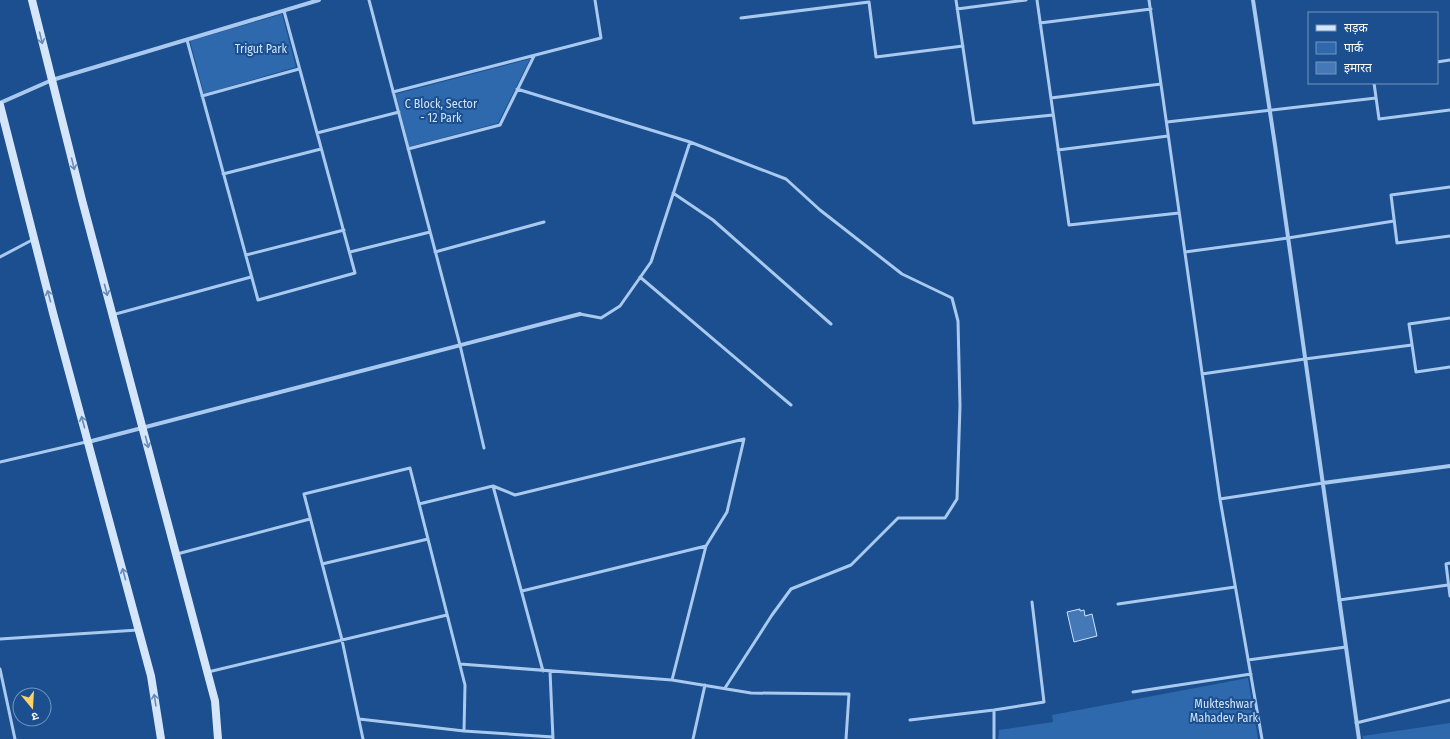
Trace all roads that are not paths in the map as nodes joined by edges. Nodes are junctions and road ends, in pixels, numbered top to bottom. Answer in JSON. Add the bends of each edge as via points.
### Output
{"nodes":[{"id":1,"x":32,"y":0,"type":"edge"},
{"id":2,"x":319,"y":0,"type":"edge"},
{"id":3,"x":369,"y":0,"type":"edge"},
{"id":4,"x":595,"y":0,"type":"edge"},
{"id":5,"x":956,"y":0,"type":"edge"},
{"id":6,"x":1026,"y":0,"type":"edge"},
{"id":7,"x":1037,"y":0,"type":"edge"},
{"id":8,"x":1149,"y":0,"type":"edge"},
{"id":9,"x":1253,"y":0,"type":"edge"},
{"id":10,"x":958,"y":9,"type":"junction"},
{"id":11,"x":1151,"y":9,"type":"junction"},
{"id":12,"x":284,"y":11,"type":"junction"},
{"id":13,"x":741,"y":18,"type":"dead end"},
{"id":14,"x":1040,"y":23,"type":"junction"},
{"id":15,"x":187,"y":40,"type":"junction"},
{"id":16,"x":963,"y":46,"type":"junction"},
{"id":17,"x":534,"y":56,"type":"junction"},
{"id":18,"x":1450,"y":60,"type":"edge"},
{"id":19,"x":1438,"y":62,"type":"edge"},
{"id":20,"x":299,"y":69,"type":"junction"},
{"id":21,"x":52,"y":80,"type":"junction"},
{"id":22,"x":1161,"y":84,"type":"junction"},
{"id":23,"x":1374,"y":84,"type":"edge"},
{"id":24,"x":517,"y":90,"type":"junction"},
{"id":25,"x":393,"y":92,"type":"junction"},
{"id":26,"x":202,"y":96,"type":"junction"},
{"id":27,"x":1051,"y":98,"type":"junction"},
{"id":28,"x":1376,"y":98,"type":"junction"},
{"id":29,"x":0,"y":104,"type":"edge"},
{"id":30,"x":1450,"y":110,"type":"edge"},
{"id":31,"x":1269,"y":111,"type":"junction"},
{"id":32,"x":399,"y":112,"type":"junction"},
{"id":33,"x":1053,"y":115,"type":"junction"},
{"id":34,"x":1167,"y":122,"type":"junction"},
{"id":35,"x":317,"y":133,"type":"junction"},
{"id":36,"x":1168,"y":136,"type":"junction"},
{"id":37,"x":690,"y":142,"type":"junction"},
{"id":38,"x":321,"y":149,"type":"junction"},
{"id":39,"x":408,"y":149,"type":"junction"},
{"id":40,"x":1058,"y":150,"type":"junction"},
{"id":41,"x":223,"y":174,"type":"junction"},
{"id":42,"x":1450,"y":187,"type":"edge"},
{"id":43,"x":673,"y":192,"type":"junction"},
{"id":44,"x":1179,"y":213,"type":"junction"},
{"id":45,"x":1394,"y":221,"type":"junction"},
{"id":46,"x":544,"y":222,"type":"dead end"},
{"id":47,"x":344,"y":230,"type":"junction"},
{"id":48,"x":430,"y":232,"type":"junction"},
{"id":49,"x":1450,"y":236,"type":"edge"},
{"id":50,"x":1288,"y":238,"type":"junction"},
{"id":51,"x":34,"y":239,"type":"junction"},
{"id":52,"x":350,"y":252,"type":"junction"},
{"id":53,"x":436,"y":252,"type":"junction"},
{"id":54,"x":1185,"y":252,"type":"junction"},
{"id":55,"x":246,"y":255,"type":"junction"},
{"id":56,"x":0,"y":257,"type":"edge"},
{"id":57,"x":252,"y":277,"type":"junction"},
{"id":58,"x":640,"y":277,"type":"junction"},
{"id":59,"x":580,"y":314,"type":"joint"},
{"id":60,"x":112,"y":315,"type":"junction"},
{"id":61,"x":1450,"y":318,"type":"edge"},
{"id":62,"x":831,"y":324,"type":"dead end"},
{"id":63,"x":460,"y":345,"type":"junction"},
{"id":64,"x":1412,"y":346,"type":"junction"},
{"id":65,"x":1305,"y":359,"type":"junction"},
{"id":66,"x":1450,"y":367,"type":"edge"},
{"id":67,"x":1202,"y":374,"type":"junction"},
{"id":68,"x":791,"y":405,"type":"dead end"},
{"id":69,"x":143,"y":428,"type":"junction"},
{"id":70,"x":88,"y":442,"type":"junction"},
{"id":71,"x":484,"y":448,"type":"dead end"},
{"id":72,"x":0,"y":462,"type":"edge"},
{"id":73,"x":1450,"y":466,"type":"edge"},
{"id":74,"x":1323,"y":484,"type":"junction"},
{"id":75,"x":494,"y":486,"type":"junction"},
{"id":76,"x":1220,"y":499,"type":"junction"},
{"id":77,"x":419,"y":504,"type":"junction"},
{"id":78,"x":310,"y":519,"type":"junction"},
{"id":79,"x":428,"y":539,"type":"junction"},
{"id":80,"x":706,"y":546,"type":"junction"},
{"id":81,"x":176,"y":554,"type":"junction"},
{"id":82,"x":1450,"y":563,"type":"edge"},
{"id":83,"x":322,"y":564,"type":"junction"},
{"id":84,"x":1448,"y":585,"type":"junction"},
{"id":85,"x":1235,"y":587,"type":"junction"},
{"id":86,"x":522,"y":591,"type":"junction"},
{"id":87,"x":1450,"y":596,"type":"edge"},
{"id":88,"x":1339,"y":600,"type":"junction"},
{"id":89,"x":1032,"y":602,"type":"dead end"},
{"id":90,"x":1118,"y":604,"type":"dead end"},
{"id":91,"x":447,"y":615,"type":"junction"},
{"id":92,"x":139,"y":630,"type":"junction"},
{"id":93,"x":0,"y":639,"type":"edge"},
{"id":94,"x":342,"y":640,"type":"junction"},
{"id":95,"x":1346,"y":647,"type":"junction"},
{"id":96,"x":1248,"y":660,"type":"junction"},
{"id":97,"x":460,"y":664,"type":"junction"},
{"id":98,"x":0,"y":669,"type":"edge"},
{"id":99,"x":543,"y":671,"type":"junction"},
{"id":100,"x":550,"y":671,"type":"junction"},
{"id":101,"x":207,"y":672,"type":"junction"},
{"id":102,"x":1250,"y":674,"type":"junction"},
{"id":103,"x":672,"y":680,"type":"junction"},
{"id":104,"x":705,"y":685,"type":"junction"},
{"id":105,"x":725,"y":688,"type":"junction"},
{"id":106,"x":1133,"y":692,"type":"dead end"},
{"id":107,"x":1450,"y":700,"type":"edge"},
{"id":108,"x":994,"y":710,"type":"junction"},
{"id":109,"x":359,"y":719,"type":"junction"},
{"id":110,"x":910,"y":720,"type":"dead end"},
{"id":111,"x":1356,"y":723,"type":"junction"},
{"id":112,"x":464,"y":731,"type":"junction"},
{"id":113,"x":554,"y":738,"type":"edge"},
{"id":114,"x":15,"y":739,"type":"edge"},
{"id":115,"x":161,"y":739,"type":"edge"},
{"id":116,"x":218,"y":739,"type":"edge"},
{"id":117,"x":363,"y":739,"type":"edge"},
{"id":118,"x":693,"y":739,"type":"edge"},
{"id":119,"x":846,"y":739,"type":"edge"},
{"id":120,"x":994,"y":739,"type":"edge"},
{"id":121,"x":1262,"y":739,"type":"edge"},
{"id":122,"x":1359,"y":739,"type":"edge"}],
"edges":[{"from":1,"to":21,"type":"street","one_way":true},
{"from":2,"to":12,"type":"street"},
{"from":3,"to":25,"type":"lane"},
{"from":4,"to":17,"type":"lane","via":[[601,38]]},
{"from":5,"to":10,"type":"lane"},
{"from":6,"to":10,"type":"lane"},
{"from":7,"to":14,"type":"lane"},
{"from":8,"to":11,"type":"lane"},
{"from":9,"to":31,"type":"street"},
{"from":10,"to":16,"type":"lane"},
{"from":11,"to":14,"type":"lane"},
{"from":11,"to":22,"type":"lane"},
{"from":12,"to":15,"type":"street"},
{"from":12,"to":20,"type":"lane"},
{"from":13,"to":16,"type":"lane","via":[[869,2],[876,57]]},
{"from":14,"to":27,"type":"lane"},
{"from":15,"to":21,"type":"street"},
{"from":15,"to":26,"type":"lane"},
{"from":16,"to":33,"type":"lane","via":[[974,123]]},
{"from":17,"to":24,"type":"lane"},
{"from":17,"to":25,"type":"lane"},
{"from":18,"to":19,"type":"lane"},
{"from":20,"to":26,"type":"lane"},
{"from":20,"to":35,"type":"lane"},
{"from":21,"to":29,"type":"street"},
{"from":21,"to":60,"type":"street","one_way":true},
{"from":22,"to":27,"type":"lane"},
{"from":22,"to":34,"type":"lane"},
{"from":23,"to":28,"type":"lane"},
{"from":24,"to":37,"type":"lane"},
{"from":24,"to":39,"type":"lane","via":[[500,125]]},
{"from":25,"to":32,"type":"lane"},
{"from":26,"to":41,"type":"lane"},
{"from":27,"to":33,"type":"lane"},
{"from":28,"to":30,"type":"lane","via":[[1379,120]]},
{"from":28,"to":31,"type":"lane"},
{"from":29,"to":51,"type":"street"},
{"from":31,"to":34,"type":"lane"},
{"from":31,"to":50,"type":"street"},
{"from":32,"to":35,"type":"lane"},
{"from":32,"to":39,"type":"lane"},
{"from":33,"to":40,"type":"lane"},
{"from":34,"to":36,"type":"lane"},
{"from":35,"to":38,"type":"lane"},
{"from":36,"to":40,"type":"lane"},
{"from":36,"to":44,"type":"lane"},
{"from":37,"to":43,"type":"lane"},
{"from":37,"to":105,"type":"lane","via":[[786,179],[820,210],[902,274],[952,298],[958,321],[960,406],[956,499],[945,518],[898,518],[851,565],[791,589]]},
{"from":38,"to":41,"type":"lane"},
{"from":38,"to":47,"type":"lane"},
{"from":39,"to":48,"type":"lane"},
{"from":40,"to":44,"type":"lane","via":[[1069,225]]},
{"from":41,"to":55,"type":"lane"},
{"from":42,"to":45,"type":"lane","via":[[1391,195]]},
{"from":43,"to":58,"type":"lane","via":[[651,262]]},
{"from":43,"to":62,"type":"lane","via":[[714,220]]},
{"from":44,"to":54,"type":"lane"},
{"from":45,"to":49,"type":"lane","via":[[1397,243]]},
{"from":45,"to":50,"type":"lane"},
{"from":46,"to":53,"type":"lane"},
{"from":47,"to":52,"type":"lane"},
{"from":47,"to":55,"type":"lane"},
{"from":48,"to":52,"type":"lane"},
{"from":48,"to":53,"type":"lane"},
{"from":50,"to":54,"type":"lane"},
{"from":50,"to":65,"type":"street"},
{"from":51,"to":56,"type":"lane"},
{"from":70,"to":51,"type":"street","one_way":true},
{"from":52,"to":57,"type":"lane","via":[[355,273],[258,300]]},
{"from":53,"to":63,"type":"lane"},
{"from":54,"to":67,"type":"lane"},
{"from":55,"to":57,"type":"lane"},
{"from":57,"to":60,"type":"lane"},
{"from":58,"to":59,"type":"lane","via":[[620,306],[601,318]]},
{"from":58,"to":68,"type":"lane"},
{"from":59,"to":63,"type":"street"},
{"from":60,"to":69,"type":"street"},
{"from":61,"to":64,"type":"lane","via":[[1409,324]]},
{"from":63,"to":69,"type":"street"},
{"from":63,"to":71,"type":"lane"},
{"from":64,"to":65,"type":"lane"},
{"from":64,"to":66,"type":"lane","via":[[1416,372]]},
{"from":65,"to":67,"type":"lane"},
{"from":65,"to":74,"type":"street"},
{"from":67,"to":76,"type":"lane"},
{"from":69,"to":70,"type":"street"},
{"from":69,"to":81,"type":"street","one_way":true},
{"from":70,"to":72,"type":"lane"},
{"from":92,"to":70,"type":"street","one_way":true},
{"from":73,"to":74,"type":"street"},
{"from":74,"to":76,"type":"lane"},
{"from":74,"to":88,"type":"street"},
{"from":75,"to":77,"type":"lane"},
{"from":75,"to":80,"type":"lane","via":[[515,495],[744,439],[727,512]]},
{"from":75,"to":86,"type":"lane"},
{"from":76,"to":85,"type":"lane"},
{"from":77,"to":78,"type":"lane","via":[[410,468],[304,494]]},
{"from":77,"to":79,"type":"lane"},
{"from":78,"to":81,"type":"lane"},
{"from":78,"to":83,"type":"lane"},
{"from":79,"to":83,"type":"lane"},
{"from":79,"to":91,"type":"lane"},
{"from":80,"to":86,"type":"lane"},
{"from":80,"to":103,"type":"lane"},
{"from":81,"to":101,"type":"street"},
{"from":82,"to":84,"type":"lane","via":[[1446,564]]},
{"from":83,"to":94,"type":"lane"},
{"from":84,"to":87,"type":"lane"},
{"from":84,"to":88,"type":"lane"},
{"from":85,"to":90,"type":"lane"},
{"from":85,"to":96,"type":"lane"},
{"from":86,"to":99,"type":"lane"},
{"from":88,"to":95,"type":"street"},
{"from":89,"to":108,"type":"lane","via":[[1044,702]]},
{"from":91,"to":94,"type":"lane"},
{"from":91,"to":97,"type":"lane"},
{"from":92,"to":93,"type":"lane"},
{"from":115,"to":92,"type":"street","one_way":true,"via":[[151,676]]},
{"from":94,"to":101,"type":"lane"},
{"from":94,"to":109,"type":"lane"},
{"from":95,"to":96,"type":"lane"},
{"from":95,"to":111,"type":"street"},
{"from":96,"to":102,"type":"lane"},
{"from":97,"to":99,"type":"lane"},
{"from":97,"to":112,"type":"lane","via":[[465,685]]},
{"from":98,"to":114,"type":"lane"},
{"from":99,"to":100,"type":"lane"},
{"from":100,"to":103,"type":"lane"},
{"from":100,"to":113,"type":"lane"},
{"from":101,"to":116,"type":"street","via":[[215,700]]},
{"from":102,"to":106,"type":"lane"},
{"from":102,"to":121,"type":"lane"},
{"from":103,"to":104,"type":"lane"},
{"from":104,"to":105,"type":"lane"},
{"from":104,"to":118,"type":"lane"},
{"from":105,"to":119,"type":"lane","via":[[751,693],[849,694]]},
{"from":107,"to":111,"type":"lane"},
{"from":108,"to":110,"type":"lane"},
{"from":108,"to":120,"type":"lane"},
{"from":109,"to":112,"type":"lane"},
{"from":109,"to":117,"type":"lane"},
{"from":111,"to":122,"type":"street"},
{"from":112,"to":113,"type":"lane"}]}
